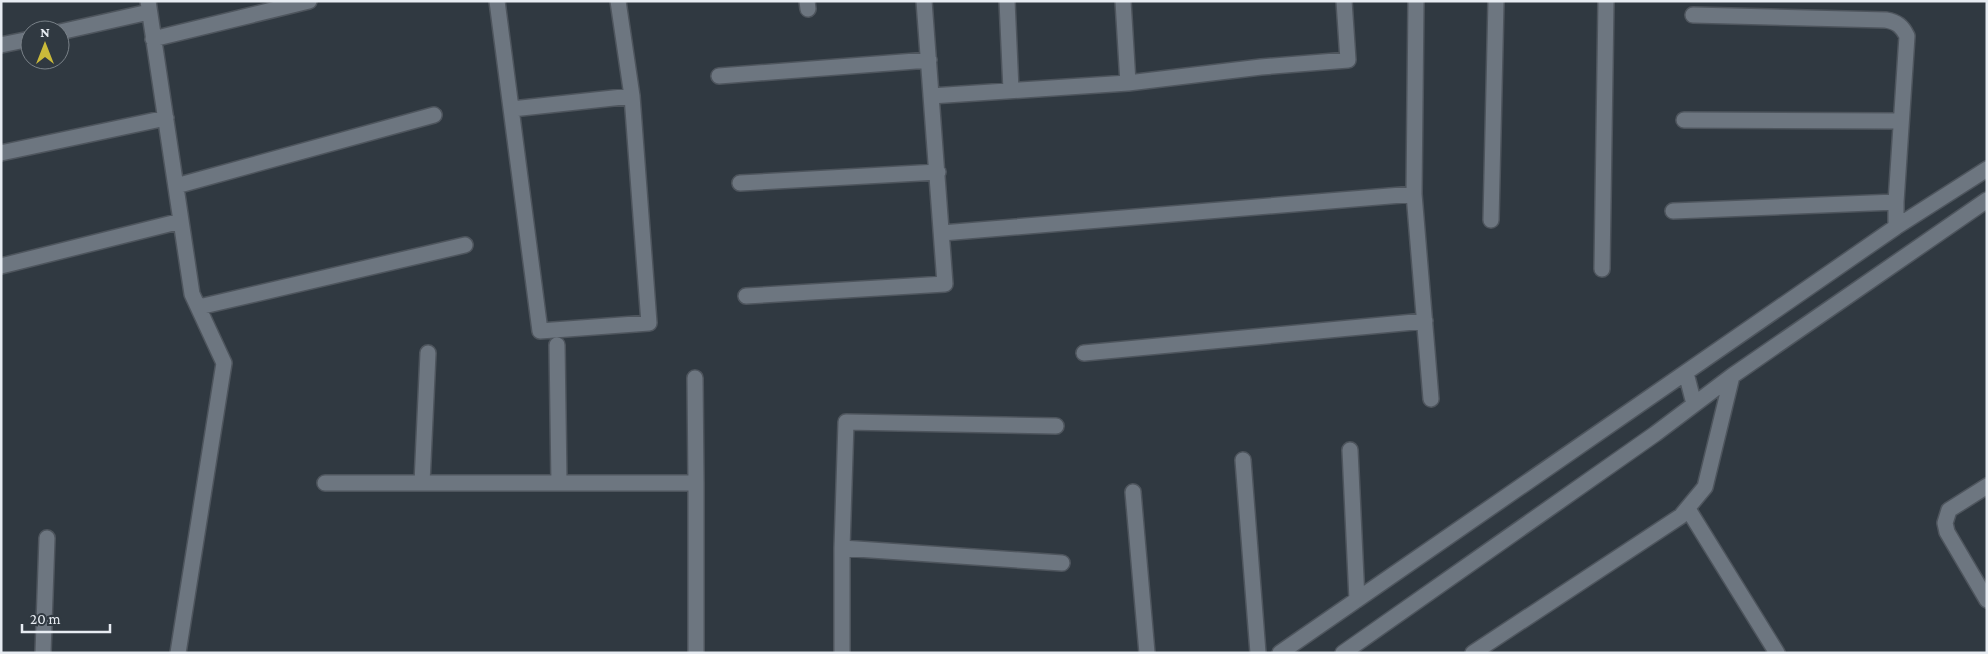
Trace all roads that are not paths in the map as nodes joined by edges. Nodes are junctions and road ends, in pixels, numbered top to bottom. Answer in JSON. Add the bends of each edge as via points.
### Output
{"nodes":[{"id":1,"x":309,"y":1,"type":"edge"},
{"id":2,"x":498,"y":1,"type":"edge"},
{"id":3,"x":618,"y":1,"type":"edge"},
{"id":4,"x":924,"y":1,"type":"edge"},
{"id":5,"x":1007,"y":1,"type":"edge"},
{"id":6,"x":1124,"y":1,"type":"edge"},
{"id":7,"x":1344,"y":1,"type":"edge"},
{"id":8,"x":1416,"y":1,"type":"edge"},
{"id":9,"x":1496,"y":1,"type":"edge"},
{"id":10,"x":1606,"y":1,"type":"edge"},
{"id":11,"x":149,"y":7,"type":"edge"},
{"id":12,"x":1693,"y":15,"type":"dead end"},
{"id":13,"x":70,"y":29,"type":"edge"},
{"id":14,"x":153,"y":39,"type":"junction"},
{"id":15,"x":20,"y":40,"type":"edge"},
{"id":16,"x":1,"y":45,"type":"edge"},
{"id":17,"x":929,"y":60,"type":"junction"},
{"id":18,"x":719,"y":76,"type":"dead end"},
{"id":19,"x":1128,"y":83,"type":"junction"},
{"id":20,"x":1011,"y":90,"type":"junction"},
{"id":21,"x":632,"y":96,"type":"junction"},
{"id":22,"x":931,"y":96,"type":"junction"},
{"id":23,"x":512,"y":109,"type":"junction"},
{"id":24,"x":434,"y":114,"type":"dead end"},
{"id":25,"x":166,"y":118,"type":"junction"},
{"id":26,"x":1684,"y":120,"type":"dead end"},
{"id":27,"x":1901,"y":121,"type":"junction"},
{"id":28,"x":1,"y":153,"type":"edge"},
{"id":29,"x":1987,"y":169,"type":"edge"},
{"id":30,"x":938,"y":172,"type":"junction"},
{"id":31,"x":740,"y":183,"type":"dead end"},
{"id":32,"x":176,"y":186,"type":"junction"},
{"id":33,"x":1414,"y":194,"type":"junction"},
{"id":34,"x":1987,"y":200,"type":"edge"},
{"id":35,"x":1896,"y":202,"type":"junction"},
{"id":36,"x":1673,"y":211,"type":"dead end"},
{"id":37,"x":1491,"y":220,"type":"dead end"},
{"id":38,"x":181,"y":222,"type":"junction"},
{"id":39,"x":1896,"y":227,"type":"junction"},
{"id":40,"x":942,"y":234,"type":"junction"},
{"id":41,"x":465,"y":245,"type":"dead end"},
{"id":42,"x":1,"y":266,"type":"edge"},
{"id":43,"x":1602,"y":269,"type":"dead end"},
{"id":44,"x":746,"y":296,"type":"dead end"},
{"id":45,"x":199,"y":307,"type":"junction"},
{"id":46,"x":1425,"y":321,"type":"junction"},
{"id":47,"x":557,"y":345,"type":"dead end"},
{"id":48,"x":428,"y":353,"type":"dead end"},
{"id":49,"x":1084,"y":353,"type":"dead end"},
{"id":50,"x":1686,"y":373,"type":"junction"},
{"id":51,"x":1732,"y":376,"type":"junction"},
{"id":52,"x":695,"y":378,"type":"dead end"},
{"id":53,"x":1431,"y":399,"type":"dead end"},
{"id":54,"x":1694,"y":404,"type":"junction"},
{"id":55,"x":1056,"y":426,"type":"dead end"},
{"id":56,"x":1350,"y":450,"type":"dead end"},
{"id":57,"x":1243,"y":460,"type":"dead end"},
{"id":58,"x":325,"y":482,"type":"dead end"},
{"id":59,"x":422,"y":482,"type":"junction"},
{"id":60,"x":559,"y":482,"type":"junction"},
{"id":61,"x":696,"y":482,"type":"junction"},
{"id":62,"x":1987,"y":486,"type":"edge"},
{"id":63,"x":1133,"y":492,"type":"dead end"},
{"id":64,"x":1688,"y":510,"type":"junction"},
{"id":65,"x":47,"y":538,"type":"dead end"},
{"id":66,"x":842,"y":548,"type":"junction"},
{"id":67,"x":1062,"y":563,"type":"dead end"},
{"id":68,"x":1357,"y":600,"type":"junction"},
{"id":69,"x":1987,"y":600,"type":"edge"},
{"id":70,"x":1482,"y":650,"type":"edge"},
{"id":71,"x":43,"y":653,"type":"edge"},
{"id":72,"x":178,"y":653,"type":"edge"},
{"id":73,"x":696,"y":653,"type":"edge"},
{"id":74,"x":842,"y":653,"type":"edge"},
{"id":75,"x":1147,"y":653,"type":"edge"},
{"id":76,"x":1258,"y":653,"type":"edge"},
{"id":77,"x":1280,"y":653,"type":"edge"},
{"id":78,"x":1342,"y":653,"type":"edge"},
{"id":79,"x":1777,"y":653,"type":"edge"}],
"edges":[{"from":1,"to":14,"type":"street"},
{"from":2,"to":23,"type":"street"},
{"from":3,"to":21,"type":"street"},
{"from":4,"to":17,"type":"street"},
{"from":5,"to":20,"type":"street"},
{"from":6,"to":19,"type":"street"},
{"from":7,"to":19,"type":"street","via":[[1348,60]]},
{"from":8,"to":33,"type":"street"},
{"from":9,"to":37,"type":"street"},
{"from":10,"to":43,"type":"street"},
{"from":11,"to":13,"type":"street"},
{"from":11,"to":14,"type":"street"},
{"from":12,"to":27,"type":"street","via":[[1896,22],[1907,36]]},
{"from":14,"to":25,"type":"street"},
{"from":15,"to":16,"type":"street"},
{"from":17,"to":18,"type":"street"},
{"from":17,"to":22,"type":"street"},
{"from":19,"to":20,"type":"street"},
{"from":20,"to":22,"type":"street"},
{"from":21,"to":23,"type":"street"},
{"from":21,"to":23,"type":"street","via":[[650,323],[540,331]]},
{"from":22,"to":30,"type":"street"},
{"from":24,"to":32,"type":"street"},
{"from":25,"to":28,"type":"street"},
{"from":25,"to":32,"type":"street"},
{"from":26,"to":27,"type":"street"},
{"from":27,"to":35,"type":"street"},
{"from":29,"to":39,"type":"street"},
{"from":30,"to":31,"type":"street"},
{"from":30,"to":40,"type":"street"},
{"from":32,"to":38,"type":"street"},
{"from":33,"to":40,"type":"street"},
{"from":33,"to":46,"type":"street"},
{"from":34,"to":51,"type":"street"},
{"from":35,"to":36,"type":"street"},
{"from":35,"to":39,"type":"street"},
{"from":38,"to":42,"type":"street"},
{"from":38,"to":45,"type":"street","via":[[192,294]]},
{"from":39,"to":50,"type":"street"},
{"from":40,"to":44,"type":"street","via":[[945,284]]},
{"from":41,"to":45,"type":"street"},
{"from":45,"to":72,"type":"street","via":[[224,363]]},
{"from":46,"to":49,"type":"street"},
{"from":46,"to":53,"type":"street"},
{"from":47,"to":60,"type":"street"},
{"from":48,"to":59,"type":"street"},
{"from":50,"to":54,"type":"street"},
{"from":50,"to":68,"type":"street"},
{"from":51,"to":54,"type":"street"},
{"from":51,"to":64,"type":"street","via":[[1705,487]]},
{"from":52,"to":61,"type":"street"},
{"from":54,"to":78,"type":"street"},
{"from":55,"to":66,"type":"street","via":[[846,422]]},
{"from":56,"to":68,"type":"street"},
{"from":57,"to":76,"type":"street"},
{"from":58,"to":59,"type":"street"},
{"from":59,"to":60,"type":"street"},
{"from":60,"to":61,"type":"street"},
{"from":61,"to":73,"type":"street"},
{"from":62,"to":69,"type":"street","via":[[1949,510],[1945,523],[1947,532]]},
{"from":63,"to":75,"type":"street"},
{"from":64,"to":70,"type":"street"},
{"from":64,"to":79,"type":"street"},
{"from":65,"to":71,"type":"street"},
{"from":66,"to":67,"type":"street"},
{"from":66,"to":74,"type":"street"},
{"from":68,"to":77,"type":"street"}]}
